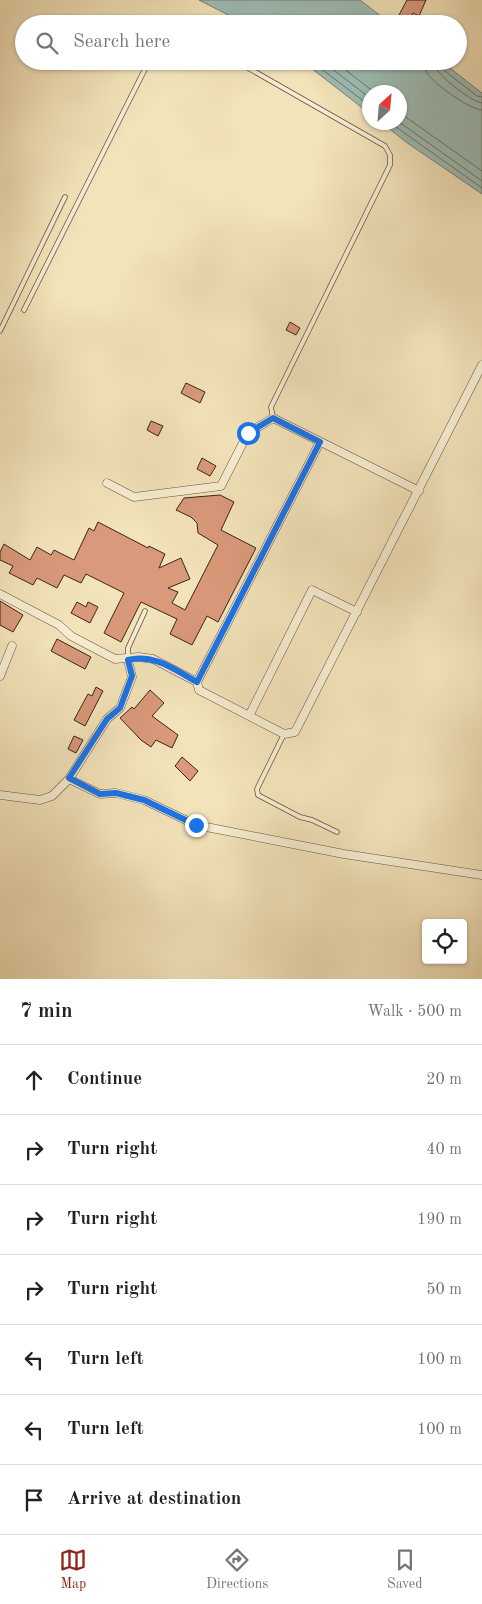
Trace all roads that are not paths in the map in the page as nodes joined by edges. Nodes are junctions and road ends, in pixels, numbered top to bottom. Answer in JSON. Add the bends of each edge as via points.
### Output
{"nodes":[{"id":1,"x":144,"y":70,"type":"edge"},
{"id":2,"x":252,"y":70,"type":"edge"},
{"id":3,"x":66,"y":197,"type":"dead end"},
{"id":4,"x":24,"y":310,"type":"dead end"},
{"id":5,"x":0,"y":330,"type":"edge"},
{"id":6,"x":482,"y":365,"type":"edge"},
{"id":7,"x":273,"y":418,"type":"junction"},
{"id":8,"x":320,"y":442,"type":"junction"},
{"id":9,"x":107,"y":483,"type":"dead end"},
{"id":10,"x":419,"y":491,"type":"junction"},
{"id":11,"x":0,"y":594,"type":"edge"},
{"id":12,"x":146,"y":611,"type":"dead end"},
{"id":13,"x":357,"y":612,"type":"junction"},
{"id":14,"x":12,"y":646,"type":"dead end"},
{"id":15,"x":128,"y":660,"type":"junction"},
{"id":16,"x":0,"y":676,"type":"edge"},
{"id":17,"x":197,"y":682,"type":"junction"},
{"id":18,"x":249,"y":716,"type":"junction"},
{"id":19,"x":284,"y":734,"type":"junction"},
{"id":20,"x":69,"y":778,"type":"junction"},
{"id":21,"x":1,"y":794,"type":"edge"},
{"id":22,"x":337,"y":832,"type":"dead end"},
{"id":23,"x":482,"y":875,"type":"edge"}],
"edges":[{"from":1,"to":4,"type":"lane"},
{"from":2,"to":7,"type":"lane","via":[[384,146],[390,155],[390,165],[271,408]]},
{"from":3,"to":5,"type":"lane"},
{"from":6,"to":10,"type":"street"},
{"from":7,"to":8,"type":"street"},
{"from":7,"to":9,"type":"street","via":[[248,433],[221,486],[134,497]]},
{"from":8,"to":10,"type":"street"},
{"from":8,"to":17,"type":"street"},
{"from":10,"to":13,"type":"street"},
{"from":11,"to":15,"type":"street","via":[[115,660]]},
{"from":12,"to":15,"type":"lane","via":[[128,648]]},
{"from":13,"to":18,"type":"street","via":[[312,590]]},
{"from":13,"to":19,"type":"street","via":[[295,732]]},
{"from":14,"to":16,"type":"street"},
{"from":15,"to":17,"type":"street","via":[[139,657],[153,659]]},
{"from":15,"to":20,"type":"street","via":[[132,676],[120,708],[107,719]]},
{"from":17,"to":18,"type":"street","via":[[199,690]]},
{"from":18,"to":19,"type":"street"},
{"from":19,"to":22,"type":"lane","via":[[257,788],[258,795]]},
{"from":20,"to":21,"type":"street","via":[[52,796],[40,800]]},
{"from":20,"to":23,"type":"street","via":[[100,794],[116,793],[144,800],[196,825],[344,854]]}]}
